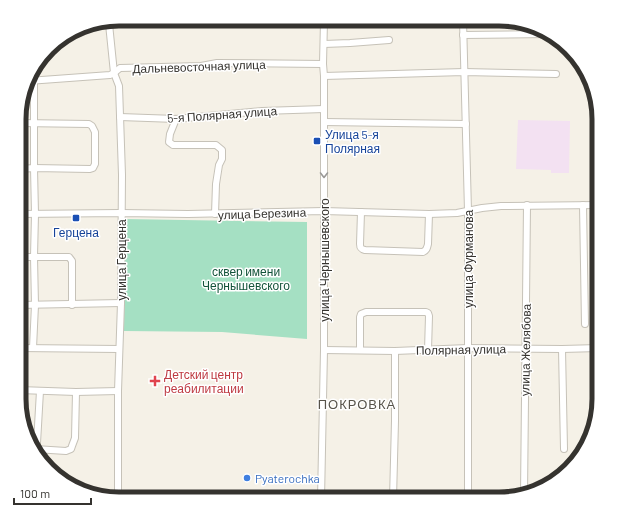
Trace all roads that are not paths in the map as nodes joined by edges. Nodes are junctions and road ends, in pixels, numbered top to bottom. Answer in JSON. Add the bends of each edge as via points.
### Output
{"nodes":[{"id":1,"x":324,"y":26,"type":"edge"},
{"id":2,"x":463,"y":26,"type":"edge"},
{"id":3,"x":109,"y":27,"type":"edge"},
{"id":4,"x":536,"y":34,"type":"edge"},
{"id":5,"x":463,"y":35,"type":"junction"},
{"id":6,"x":389,"y":40,"type":"dead end"},
{"id":7,"x":324,"y":44,"type":"junction"},
{"id":8,"x":323,"y":64,"type":"junction"},
{"id":9,"x":464,"y":72,"type":"junction"},
{"id":10,"x":114,"y":73,"type":"junction"},
{"id":11,"x":556,"y":74,"type":"dead end"},
{"id":12,"x":324,"y":76,"type":"junction"},
{"id":13,"x":34,"y":81,"type":"edge"},
{"id":14,"x":31,"y":88,"type":"edge"},
{"id":15,"x":324,"y":109,"type":"junction"},
{"id":16,"x":120,"y":117,"type":"junction"},
{"id":17,"x":176,"y":118,"type":"junction"},
{"id":18,"x":324,"y":122,"type":"junction"},
{"id":19,"x":26,"y":123,"type":"edge"},
{"id":20,"x":34,"y":123,"type":"junction"},
{"id":21,"x":466,"y":124,"type":"junction"},
{"id":22,"x":34,"y":168,"type":"junction"},
{"id":23,"x":26,"y":169,"type":"edge"},
{"id":24,"x":527,"y":205,"type":"junction"},
{"id":25,"x":583,"y":205,"type":"junction"},
{"id":26,"x":592,"y":205,"type":"edge"},
{"id":27,"x":324,"y":211,"type":"junction"},
{"id":28,"x":468,"y":211,"type":"junction"},
{"id":29,"x":361,"y":212,"type":"junction"},
{"id":30,"x":121,"y":213,"type":"junction"},
{"id":31,"x":26,"y":214,"type":"edge"},
{"id":32,"x":35,"y":214,"type":"junction"},
{"id":33,"x":215,"y":214,"type":"junction"},
{"id":34,"x":429,"y":214,"type":"junction"},
{"id":35,"x":26,"y":257,"type":"edge"},
{"id":36,"x":34,"y":257,"type":"junction"},
{"id":37,"x":121,"y":303,"type":"junction"},
{"id":38,"x":72,"y":305,"type":"junction"},
{"id":39,"x":26,"y":306,"type":"edge"},
{"id":40,"x":35,"y":306,"type":"junction"},
{"id":41,"x":585,"y":324,"type":"dead end"},
{"id":42,"x":26,"y":348,"type":"edge"},
{"id":43,"x":33,"y":348,"type":"junction"},
{"id":44,"x":468,"y":348,"type":"junction"},
{"id":45,"x":525,"y":348,"type":"junction"},
{"id":46,"x":592,"y":348,"type":"edge"},
{"id":47,"x":119,"y":349,"type":"junction"},
{"id":48,"x":562,"y":349,"type":"junction"},
{"id":49,"x":324,"y":350,"type":"junction"},
{"id":50,"x":360,"y":350,"type":"junction"},
{"id":51,"x":428,"y":350,"type":"junction"},
{"id":52,"x":395,"y":351,"type":"junction"},
{"id":53,"x":26,"y":390,"type":"edge"},
{"id":54,"x":118,"y":390,"type":"junction"},
{"id":55,"x":40,"y":391,"type":"junction"},
{"id":56,"x":76,"y":392,"type":"junction"},
{"id":57,"x":37,"y":442,"type":"edge"},
{"id":58,"x":41,"y":449,"type":"edge"},
{"id":59,"x":564,"y":449,"type":"dead end"},
{"id":60,"x":524,"y":489,"type":"edge"},
{"id":61,"x":118,"y":492,"type":"edge"},
{"id":62,"x":322,"y":492,"type":"edge"},
{"id":63,"x":393,"y":492,"type":"edge"},
{"id":64,"x":468,"y":492,"type":"edge"}],
"edges":[{"from":1,"to":7,"type":"street","name":"улица Чернышевского"},
{"from":2,"to":5,"type":"street","name":"улица Фурманова"},
{"from":3,"to":10,"type":"street","name":"улица Герцена"},
{"from":4,"to":5,"type":"street"},
{"from":5,"to":9,"type":"street","name":"улица Фурманова"},
{"from":6,"to":7,"type":"street"},
{"from":7,"to":8,"type":"street","name":"улица Чернышевского"},
{"from":8,"to":10,"type":"street","name":"Дальневосточная улица","via":[[217,63],[201,66],[120,68]]},
{"from":8,"to":12,"type":"street","name":"улица Чернышевского"},
{"from":9,"to":11,"type":"street"},
{"from":9,"to":12,"type":"street"},
{"from":9,"to":21,"type":"street","name":"улица Фурманова"},
{"from":10,"to":13,"type":"street","name":"Дальневосточная улица"},
{"from":10,"to":16,"type":"street","name":"улица Герцена","via":[[119,86]]},
{"from":12,"to":15,"type":"street","name":"улица Чернышевского"},
{"from":14,"to":20,"type":"street"},
{"from":15,"to":17,"type":"street","name":"5-я Полярная улица"},
{"from":15,"to":18,"type":"street","name":"улица Чернышевского"},
{"from":16,"to":17,"type":"street","name":"5-я Полярная улица"},
{"from":16,"to":30,"type":"street","name":"улица Герцена"},
{"from":17,"to":33,"type":"street","via":[[169,142],[173,145],[216,144],[222,150],[216,184]]},
{"from":18,"to":21,"type":"street"},
{"from":18,"to":27,"type":"street","name":"улица Чернышевского","one_way":true},
{"from":19,"to":20,"type":"street"},
{"from":20,"to":22,"type":"street"},
{"from":20,"to":22,"type":"street","via":[[86,123],[92,126],[95,132],[93,168]]},
{"from":21,"to":28,"type":"street","name":"улица Фурманова"},
{"from":22,"to":23,"type":"street"},
{"from":22,"to":32,"type":"street"},
{"from":24,"to":25,"type":"street","name":"улица Березина"},
{"from":24,"to":28,"type":"street","name":"улица Березина","via":[[495,206]]},
{"from":24,"to":45,"type":"street","name":"улица Желябова"},
{"from":25,"to":26,"type":"street","name":"улица Березина"},
{"from":25,"to":41,"type":"street"},
{"from":27,"to":29,"type":"street","name":"улица Березина"},
{"from":27,"to":33,"type":"street","name":"улица Березина"},
{"from":27,"to":49,"type":"street","name":"улица Чернышевского"},
{"from":28,"to":34,"type":"street","name":"улица Березина"},
{"from":28,"to":44,"type":"street","name":"улица Фурманова"},
{"from":29,"to":34,"type":"street","name":"улица Березина"},
{"from":29,"to":34,"type":"street","via":[[362,249],[423,252],[426,251],[428,244]]},
{"from":30,"to":32,"type":"street","name":"улица Березина"},
{"from":30,"to":33,"type":"street","name":"улица Березина"},
{"from":30,"to":37,"type":"street","name":"улица Герцена"},
{"from":31,"to":32,"type":"street","name":"улица Березина"},
{"from":32,"to":36,"type":"street"},
{"from":35,"to":36,"type":"street"},
{"from":36,"to":38,"type":"street","via":[[69,257],[72,261]]},
{"from":36,"to":40,"type":"street"},
{"from":37,"to":38,"type":"street"},
{"from":37,"to":47,"type":"street","name":"улица Герцена"},
{"from":38,"to":40,"type":"street"},
{"from":39,"to":40,"type":"street"},
{"from":40,"to":43,"type":"street"},
{"from":42,"to":43,"type":"street"},
{"from":43,"to":47,"type":"street"},
{"from":44,"to":45,"type":"street","name":"Полярная улица"},
{"from":44,"to":51,"type":"street","name":"Полярная улица"},
{"from":44,"to":64,"type":"street","name":"улица Фурманова"},
{"from":45,"to":48,"type":"street","name":"Полярная улица"},
{"from":45,"to":60,"type":"street","name":"улица Желябова"},
{"from":46,"to":48,"type":"street","name":"Полярная улица"},
{"from":47,"to":54,"type":"street","name":"улица Герцена"},
{"from":48,"to":59,"type":"street"},
{"from":49,"to":50,"type":"street","name":"Полярная улица"},
{"from":49,"to":62,"type":"street","name":"улица Чернышевского"},
{"from":50,"to":51,"type":"street","via":[[360,317],[366,312],[428,313]]},
{"from":50,"to":52,"type":"street","name":"Полярная улица"},
{"from":51,"to":52,"type":"street","name":"Полярная улица"},
{"from":52,"to":63,"type":"street"},
{"from":53,"to":55,"type":"street"},
{"from":54,"to":56,"type":"street"},
{"from":54,"to":61,"type":"street","name":"улица Герцена"},
{"from":55,"to":56,"type":"street"},
{"from":55,"to":57,"type":"street"},
{"from":56,"to":58,"type":"street","via":[[72,446],[66,451]]}]}
